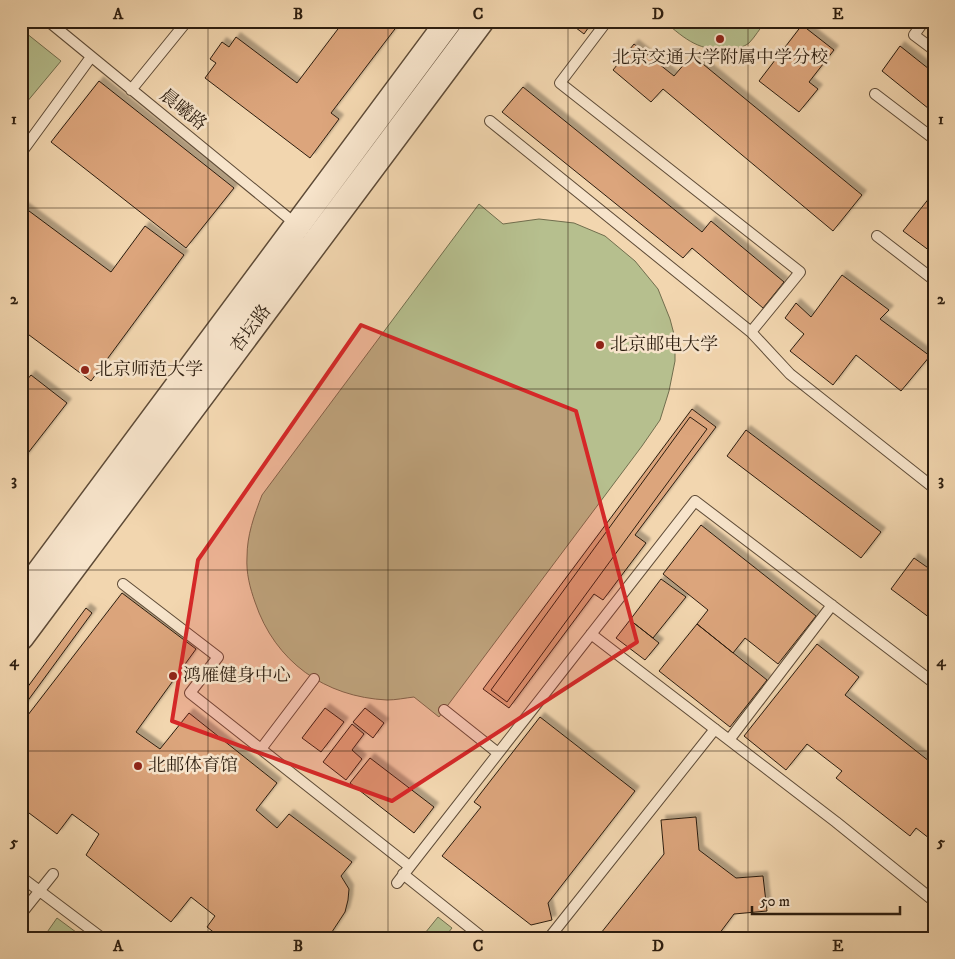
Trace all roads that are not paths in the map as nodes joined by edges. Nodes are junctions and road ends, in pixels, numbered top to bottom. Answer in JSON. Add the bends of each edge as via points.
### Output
{"nodes":[{"id":1,"x":48,"y":21,"type":"edge"},
{"id":2,"x":187,"y":21,"type":"edge"},
{"id":3,"x":449,"y":21,"type":"edge"},
{"id":4,"x":481,"y":21,"type":"edge"},
{"id":5,"x":607,"y":21,"type":"edge"},
{"id":6,"x":924,"y":21,"type":"edge"},
{"id":7,"x":934,"y":50,"type":"edge"},
{"id":8,"x":91,"y":57,"type":"junction"},
{"id":9,"x":131,"y":90,"type":"junction"},
{"id":10,"x":875,"y":94,"type":"dead end"},
{"id":11,"x":490,"y":121,"type":"dead end"},
{"id":12,"x":934,"y":140,"type":"edge"},
{"id":13,"x":21,"y":153,"type":"edge"},
{"id":14,"x":297,"y":225,"type":"junction"},
{"id":15,"x":877,"y":236,"type":"dead end"},
{"id":16,"x":934,"y":280,"type":"edge"},
{"id":17,"x":751,"y":332,"type":"junction"},
{"id":18,"x":933,"y":487,"type":"edge"},
{"id":19,"x":122,"y":584,"type":"dead end"},
{"id":20,"x":21,"y":596,"type":"edge"},
{"id":21,"x":832,"y":605,"type":"junction"},
{"id":22,"x":591,"y":634,"type":"junction"},
{"id":23,"x":21,"y":637,"type":"edge"},
{"id":24,"x":314,"y":679,"type":"dead end"},
{"id":25,"x":934,"y":683,"type":"edge"},
{"id":26,"x":444,"y":710,"type":"dead end"},
{"id":27,"x":715,"y":729,"type":"junction"},
{"id":28,"x":729,"y":740,"type":"junction"},
{"id":29,"x":261,"y":749,"type":"junction"},
{"id":30,"x":498,"y":752,"type":"junction"},
{"id":31,"x":406,"y":870,"type":"junction"},
{"id":32,"x":53,"y":874,"type":"dead end"},
{"id":33,"x":21,"y":877,"type":"edge"},
{"id":34,"x":397,"y":884,"type":"dead end"},
{"id":35,"x":38,"y":890,"type":"junction"},
{"id":36,"x":934,"y":901,"type":"edge"},
{"id":37,"x":21,"y":914,"type":"edge"},
{"id":38,"x":102,"y":938,"type":"edge"},
{"id":39,"x":483,"y":938,"type":"edge"},
{"id":40,"x":549,"y":938,"type":"edge"}],
"edges":[{"from":1,"to":8,"type":"lane","name":"晨曦路"},
{"from":2,"to":9,"type":"lane"},
{"from":3,"to":14,"type":"street","name":"杏坛路"},
{"from":4,"to":23,"type":"street","name":"杏坛路"},
{"from":5,"to":17,"type":"lane","via":[[560,83],[800,272]]},
{"from":6,"to":7,"type":"lane","via":[[914,35]]},
{"from":8,"to":9,"type":"lane","name":"晨曦路"},
{"from":8,"to":13,"type":"lane"},
{"from":9,"to":14,"type":"lane","name":"晨曦路"},
{"from":10,"to":12,"type":"lane"},
{"from":11,"to":17,"type":"lane"},
{"from":14,"to":20,"type":"street","name":"杏坛路"},
{"from":15,"to":16,"type":"lane"},
{"from":17,"to":18,"type":"lane","via":[[790,374]]},
{"from":19,"to":29,"type":"lane","via":[[218,657],[190,693]]},
{"from":21,"to":22,"type":"lane","via":[[696,501]]},
{"from":21,"to":25,"type":"lane"},
{"from":21,"to":28,"type":"lane"},
{"from":22,"to":27,"type":"lane"},
{"from":22,"to":30,"type":"lane"},
{"from":24,"to":29,"type":"lane"},
{"from":26,"to":30,"type":"lane"},
{"from":27,"to":28,"type":"lane"},
{"from":27,"to":40,"type":"lane"},
{"from":28,"to":36,"type":"lane"},
{"from":29,"to":31,"type":"lane"},
{"from":30,"to":31,"type":"lane"},
{"from":31,"to":34,"type":"lane"},
{"from":31,"to":39,"type":"lane"},
{"from":32,"to":35,"type":"lane"},
{"from":33,"to":35,"type":"lane"},
{"from":35,"to":37,"type":"lane"},
{"from":35,"to":38,"type":"lane"}]}
